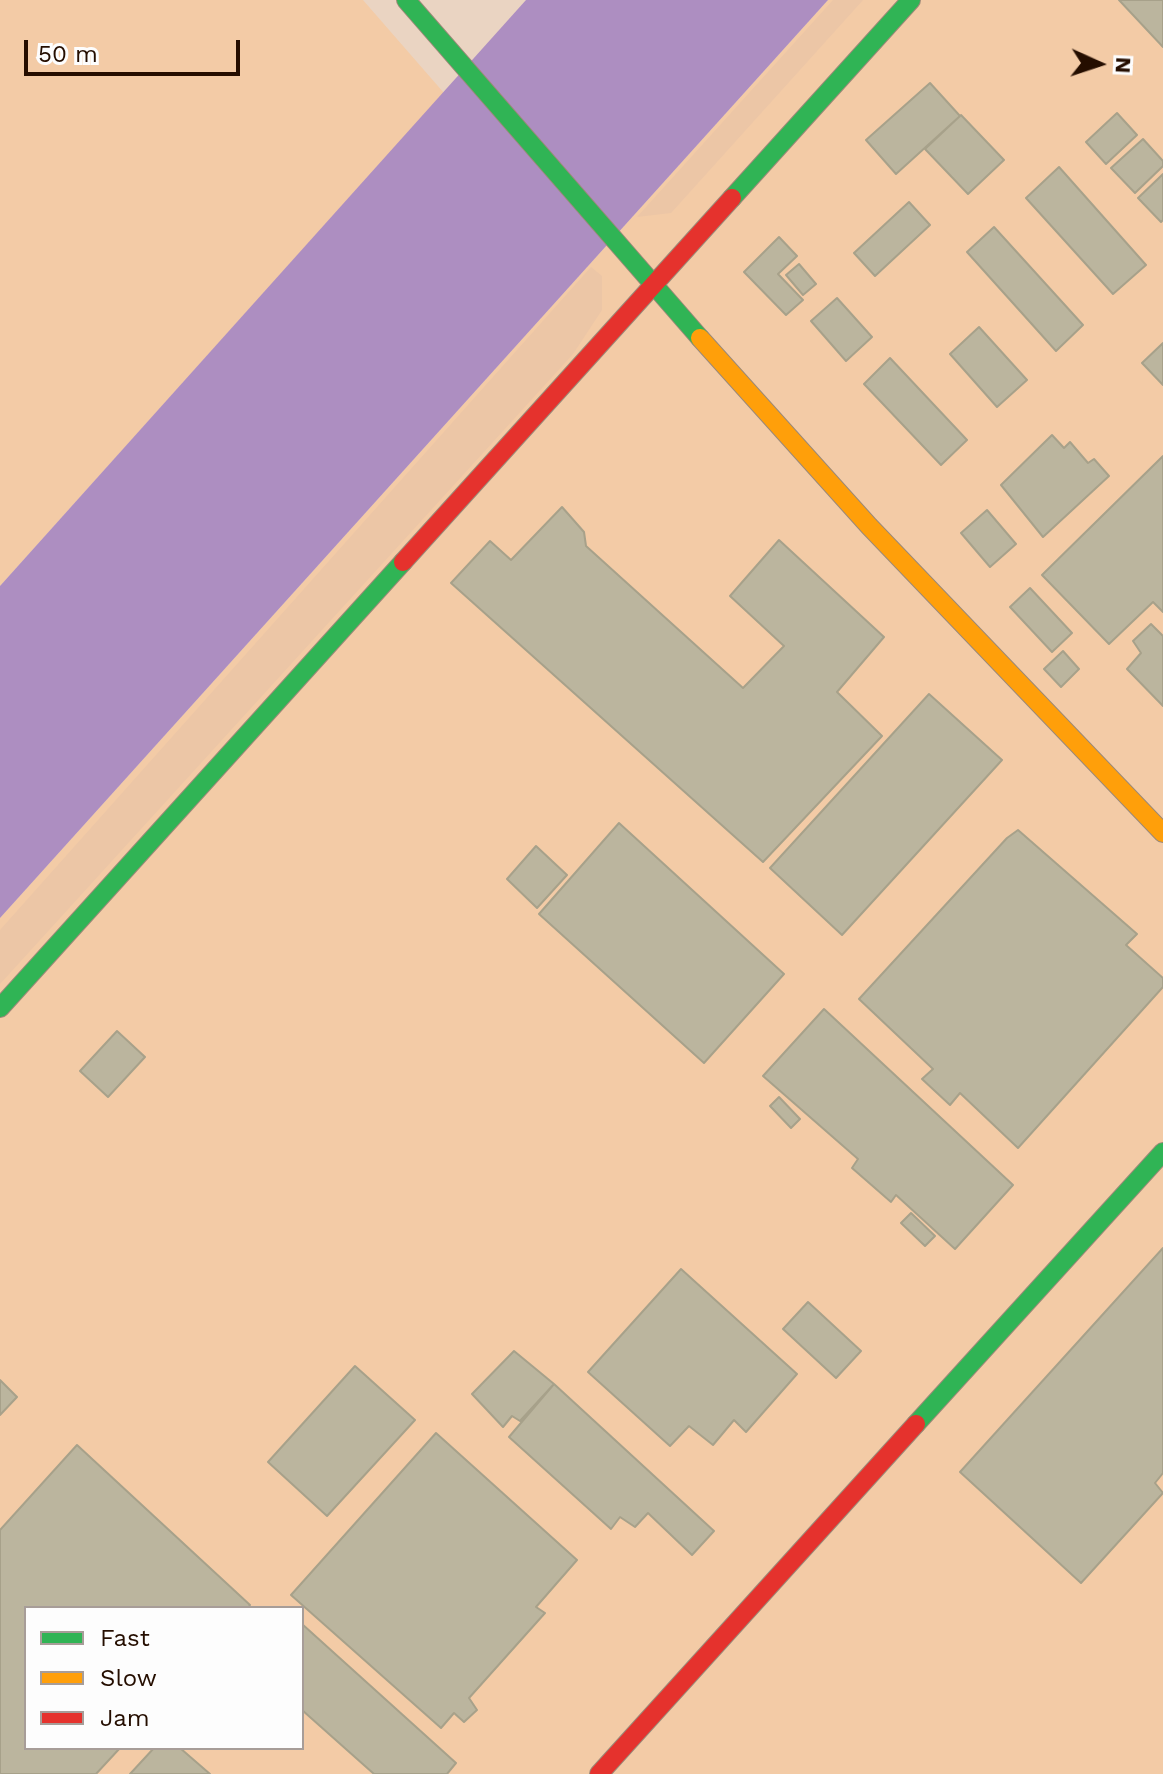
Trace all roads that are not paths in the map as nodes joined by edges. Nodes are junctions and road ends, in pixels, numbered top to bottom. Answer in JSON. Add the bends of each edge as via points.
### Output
{"nodes":[{"id":1,"x":406,"y":0,"type":"edge"},
{"id":2,"x":911,"y":0,"type":"edge"},
{"id":3,"x":654,"y":287,"type":"junction"},
{"id":4,"x":1163,"y":833,"type":"edge"},
{"id":5,"x":0,"y":1008,"type":"edge"},
{"id":6,"x":1163,"y":1152,"type":"edge"},
{"id":7,"x":599,"y":1774,"type":"edge"}],
"edges":[{"from":1,"to":3,"type":"street"},
{"from":2,"to":3,"type":"street"},
{"from":3,"to":4,"type":"street","via":[[869,526]]},
{"from":3,"to":5,"type":"street"},
{"from":6,"to":7,"type":"street"}]}
